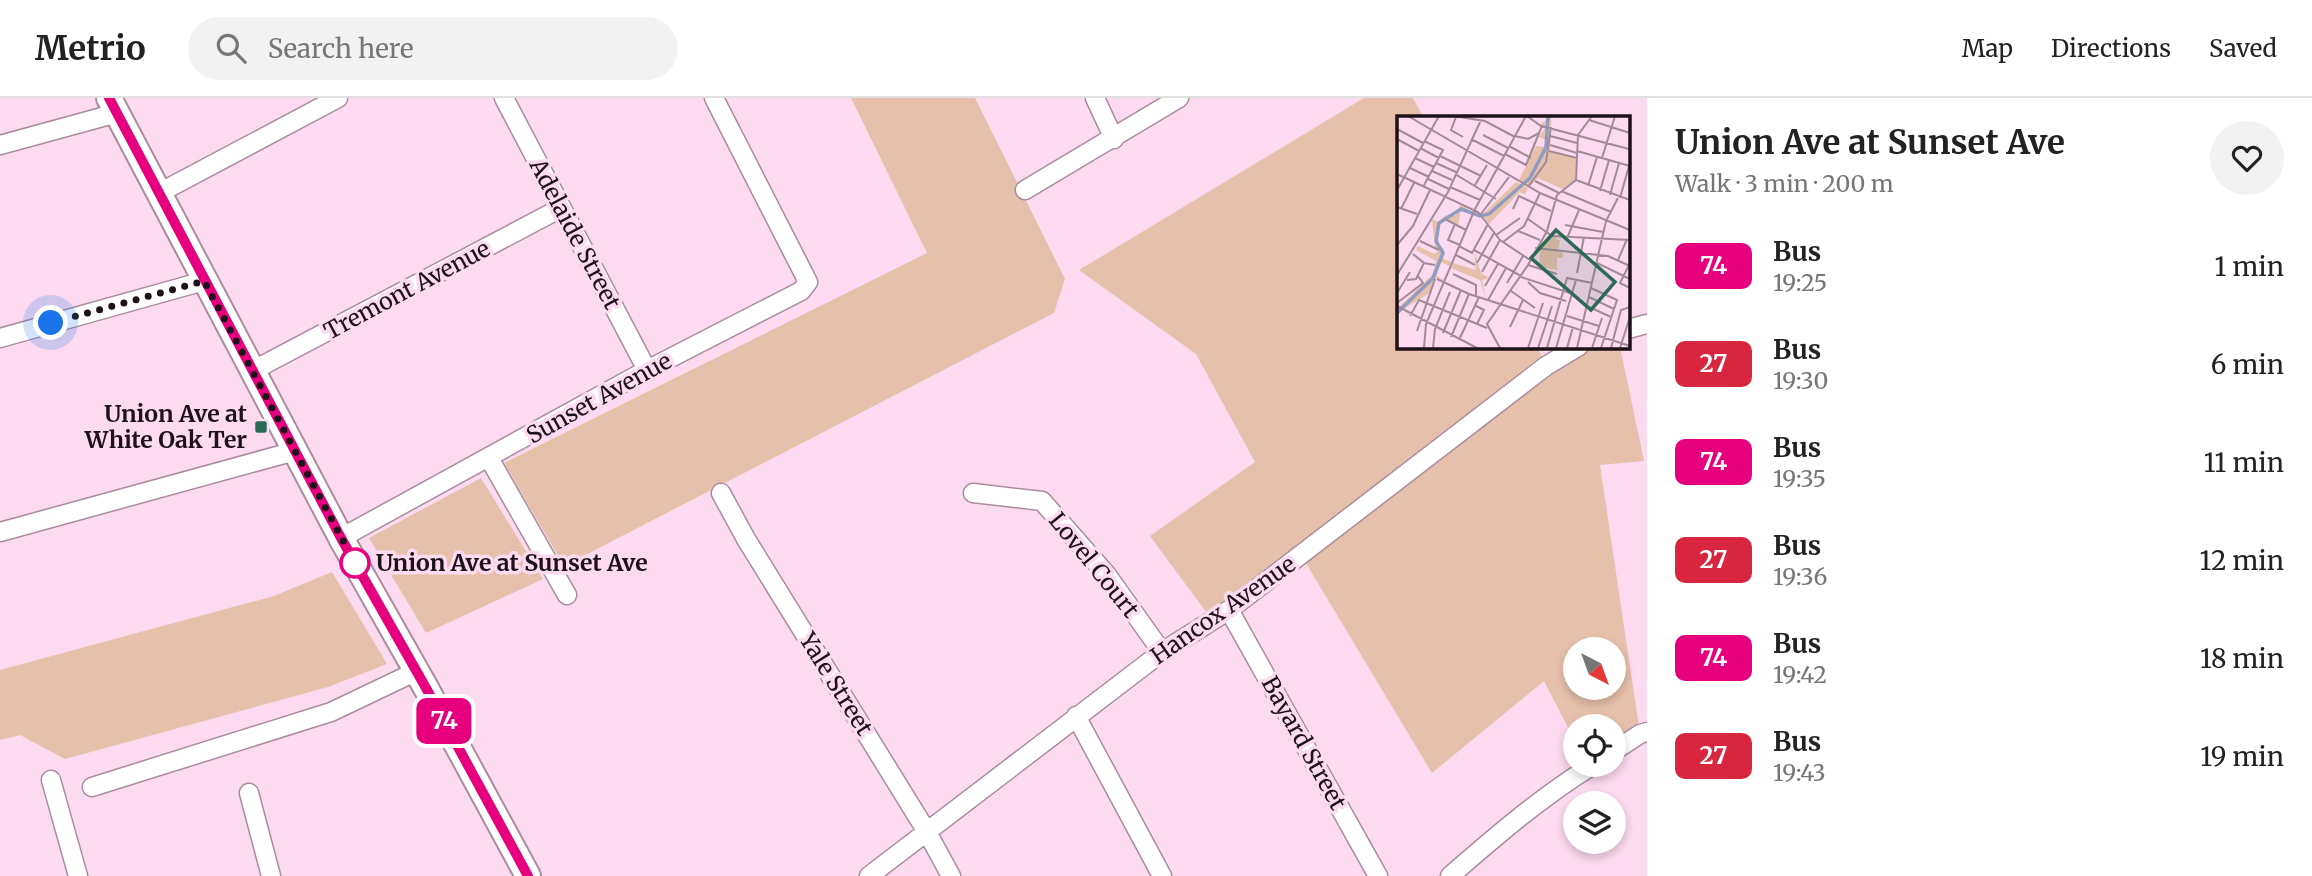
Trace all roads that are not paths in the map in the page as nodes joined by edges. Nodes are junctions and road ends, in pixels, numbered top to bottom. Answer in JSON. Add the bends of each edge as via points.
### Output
{"nodes":[{"id":1,"x":338,"y":98,"type":"edge"},
{"id":2,"x":714,"y":98,"type":"edge"},
{"id":3,"x":1095,"y":98,"type":"edge"},
{"id":4,"x":1180,"y":98,"type":"edge"},
{"id":5,"x":512,"y":100,"type":"edge"},
{"id":6,"x":113,"y":105,"type":"edge"},
{"id":7,"x":1114,"y":139,"type":"junction"},
{"id":8,"x":0,"y":145,"type":"edge"},
{"id":9,"x":1025,"y":190,"type":"dead end"},
{"id":10,"x":159,"y":193,"type":"junction"},
{"id":11,"x":561,"y":208,"type":"junction"},
{"id":12,"x":204,"y":281,"type":"junction"},
{"id":13,"x":1647,"y":324,"type":"edge"},
{"id":14,"x":1630,"y":328,"type":"edge"},
{"id":15,"x":0,"y":338,"type":"edge"},
{"id":16,"x":1576,"y":348,"type":"edge"},
{"id":17,"x":647,"y":370,"type":"junction"},
{"id":18,"x":252,"y":371,"type":"junction"},
{"id":19,"x":295,"y":451,"type":"junction"},
{"id":20,"x":489,"y":458,"type":"junction"},
{"id":21,"x":721,"y":493,"type":"dead end"},
{"id":22,"x":973,"y":493,"type":"dead end"},
{"id":23,"x":0,"y":532,"type":"edge"},
{"id":24,"x":341,"y":538,"type":"junction"},
{"id":25,"x":567,"y":595,"type":"dead end"},
{"id":26,"x":1230,"y":610,"type":"junction"},
{"id":27,"x":1162,"y":652,"type":"junction"},
{"id":28,"x":417,"y":671,"type":"junction"},
{"id":29,"x":1076,"y":716,"type":"junction"},
{"id":30,"x":1647,"y":732,"type":"edge"},
{"id":31,"x":1626,"y":743,"type":"edge"},
{"id":32,"x":1573,"y":777,"type":"edge"},
{"id":33,"x":51,"y":780,"type":"dead end"},
{"id":34,"x":92,"y":787,"type":"dead end"},
{"id":35,"x":248,"y":793,"type":"dead end"},
{"id":36,"x":927,"y":832,"type":"junction"},
{"id":37,"x":78,"y":876,"type":"edge"},
{"id":38,"x":271,"y":876,"type":"edge"},
{"id":39,"x":528,"y":876,"type":"edge"},
{"id":40,"x":869,"y":876,"type":"edge"},
{"id":41,"x":951,"y":876,"type":"edge"},
{"id":42,"x":1161,"y":876,"type":"edge"},
{"id":43,"x":1378,"y":876,"type":"edge"},
{"id":44,"x":1450,"y":876,"type":"edge"}],
"edges":[{"from":1,"to":10,"type":"street"},
{"from":2,"to":17,"type":"street","name":"Sunset Avenue","via":[[808,282],[801,291]]},
{"from":3,"to":7,"type":"street"},
{"from":4,"to":7,"type":"street"},
{"from":5,"to":11,"type":"street","name":"Adelaide Street"},
{"from":6,"to":8,"type":"street"},
{"from":6,"to":10,"type":"street"},
{"from":7,"to":9,"type":"street"},
{"from":10,"to":12,"type":"street"},
{"from":11,"to":17,"type":"street","name":"Adelaide Street"},
{"from":11,"to":18,"type":"street","name":"Tremont Avenue"},
{"from":12,"to":15,"type":"street"},
{"from":12,"to":18,"type":"street"},
{"from":13,"to":14,"type":"street"},
{"from":16,"to":26,"type":"street","name":"Hancox Avenue","via":[[1546,366]]},
{"from":17,"to":20,"type":"street","name":"Sunset Avenue"},
{"from":18,"to":19,"type":"street"},
{"from":19,"to":23,"type":"street"},
{"from":19,"to":24,"type":"street"},
{"from":20,"to":24,"type":"street","name":"Sunset Avenue"},
{"from":20,"to":25,"type":"street"},
{"from":21,"to":36,"type":"street","name":"Yale Street"},
{"from":22,"to":27,"type":"street","name":"Lovel Court","via":[[1042,501],[1107,575]]},
{"from":24,"to":28,"type":"street"},
{"from":26,"to":27,"type":"street","name":"Hancox Avenue"},
{"from":26,"to":43,"type":"street","name":"Bayard Street"},
{"from":27,"to":29,"type":"street","name":"Hancox Avenue"},
{"from":28,"to":34,"type":"street","via":[[331,712]]},
{"from":28,"to":39,"type":"street"},
{"from":29,"to":36,"type":"street","name":"Hancox Avenue"},
{"from":29,"to":42,"type":"street"},
{"from":30,"to":31,"type":"street"},
{"from":32,"to":44,"type":"street","via":[[1521,814]]},
{"from":33,"to":37,"type":"street"},
{"from":35,"to":38,"type":"street"},
{"from":36,"to":40,"type":"street","name":"Hancox Avenue"},
{"from":36,"to":41,"type":"street","name":"Yale Street"}]}
